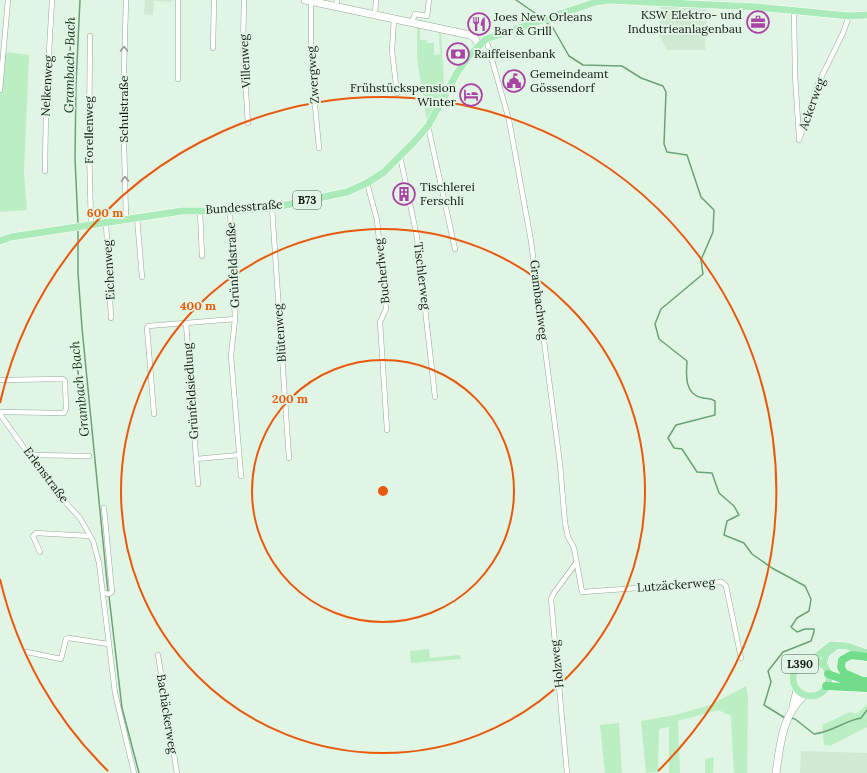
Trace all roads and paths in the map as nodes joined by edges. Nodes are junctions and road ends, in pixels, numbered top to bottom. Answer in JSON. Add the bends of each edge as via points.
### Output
{"nodes":[{"id":1,"x":8,"y":0,"type":"edge"},
{"id":2,"x":52,"y":0,"type":"edge"},
{"id":3,"x":126,"y":0,"type":"edge"},
{"id":4,"x":178,"y":0,"type":"edge"},
{"id":5,"x":214,"y":0,"type":"edge"},
{"id":6,"x":244,"y":0,"type":"edge"},
{"id":7,"x":376,"y":0,"type":"edge"},
{"id":8,"x":429,"y":0,"type":"edge"},
{"id":9,"x":308,"y":1,"type":"edge"},
{"id":10,"x":656,"y":1,"type":"edge"},
{"id":11,"x":710,"y":2,"type":"edge"},
{"id":12,"x":337,"y":3,"type":"edge"},
{"id":13,"x":794,"y":11,"type":"junction"},
{"id":14,"x":375,"y":14,"type":"junction"},
{"id":15,"x":867,"y":15,"type":"edge"},
{"id":16,"x":849,"y":16,"type":"junction"},
{"id":17,"x":394,"y":18,"type":"junction"},
{"id":18,"x":412,"y":22,"type":"junction"},
{"id":19,"x":90,"y":36,"type":"dead end"},
{"id":20,"x":486,"y":39,"type":"junction"},
{"id":21,"x":479,"y":45,"type":"junction"},
{"id":22,"x":214,"y":48,"type":"dead end"},
{"id":23,"x":178,"y":79,"type":"dead end"},
{"id":24,"x":0,"y":90,"type":"edge"},
{"id":25,"x":396,"y":93,"type":"dead end"},
{"id":26,"x":248,"y":123,"type":"dead end"},
{"id":27,"x":428,"y":126,"type":"junction"},
{"id":28,"x":319,"y":148,"type":"dead end"},
{"id":29,"x":400,"y":156,"type":"junction"},
{"id":30,"x":44,"y":171,"type":"dead end"},
{"id":31,"x":367,"y":183,"type":"junction"},
{"id":32,"x":272,"y":208,"type":"junction"},
{"id":33,"x":200,"y":210,"type":"junction"},
{"id":34,"x":230,"y":210,"type":"junction"},
{"id":35,"x":137,"y":217,"type":"junction"},
{"id":36,"x":126,"y":218,"type":"junction"},
{"id":37,"x":106,"y":222,"type":"junction"},
{"id":38,"x":91,"y":224,"type":"junction"},
{"id":39,"x":0,"y":241,"type":"edge"},
{"id":40,"x":455,"y":249,"type":"dead end"},
{"id":41,"x":202,"y":256,"type":"dead end"},
{"id":42,"x":142,"y":277,"type":"dead end"},
{"id":43,"x":111,"y":318,"type":"dead end"},
{"id":44,"x":235,"y":319,"type":"junction"},
{"id":45,"x":186,"y":323,"type":"junction"},
{"id":46,"x":0,"y":380,"type":"edge"},
{"id":47,"x":435,"y":397,"type":"dead end"},
{"id":48,"x":0,"y":413,"type":"edge"},
{"id":49,"x":154,"y":414,"type":"dead end"},
{"id":50,"x":387,"y":430,"type":"dead end"},
{"id":51,"x":30,"y":455,"type":"junction"},
{"id":52,"x":239,"y":455,"type":"junction"},
{"id":53,"x":89,"y":456,"type":"dead end"},
{"id":54,"x":196,"y":458,"type":"junction"},
{"id":55,"x":289,"y":458,"type":"dead end"},
{"id":56,"x":241,"y":476,"type":"dead end"},
{"id":57,"x":198,"y":484,"type":"dead end"},
{"id":58,"x":104,"y":508,"type":"dead end"},
{"id":59,"x":90,"y":536,"type":"junction"},
{"id":60,"x":40,"y":552,"type":"dead end"},
{"id":61,"x":576,"y":563,"type":"junction"},
{"id":62,"x":106,"y":594,"type":"junction"},
{"id":63,"x":108,"y":644,"type":"junction"},
{"id":64,"x":839,"y":646,"type":"junction"},
{"id":65,"x":27,"y":652,"type":"dead end"},
{"id":66,"x":867,"y":653,"type":"edge"},
{"id":67,"x":158,"y":655,"type":"dead end"},
{"id":68,"x":867,"y":657,"type":"edge"},
{"id":69,"x":741,"y":658,"type":"dead end"},
{"id":70,"x":812,"y":660,"type":"junction"},
{"id":71,"x":823,"y":665,"type":"junction"},
{"id":72,"x":828,"y":674,"type":"junction"},
{"id":73,"x":864,"y":680,"type":"edge"},
{"id":74,"x":826,"y":686,"type":"junction"},
{"id":75,"x":867,"y":688,"type":"edge"},
{"id":76,"x":797,"y":690,"type":"junction"},
{"id":77,"x":805,"y":694,"type":"junction"},
{"id":78,"x":792,"y":710,"type":"junction"},
{"id":79,"x":134,"y":773,"type":"edge"},
{"id":80,"x":177,"y":773,"type":"edge"},
{"id":81,"x":568,"y":773,"type":"edge"},
{"id":82,"x":776,"y":773,"type":"edge"}],
"edges":[{"from":1,"to":24,"type":"street"},
{"from":2,"to":30,"type":"street","name":"Nelkenweg"},
{"from":36,"to":3,"type":"street","name":"Schulstraße","one_way":true,"via":[[123,104]]},
{"from":4,"to":23,"type":"street"},
{"from":5,"to":22,"type":"street"},
{"from":6,"to":26,"type":"street","name":"Villenweg","via":[[243,46]]},
{"from":7,"to":14,"type":"street"},
{"from":8,"to":18,"type":"street","via":[[427,16],[415,14]]},
{"from":9,"to":12,"type":"main road"},
{"from":9,"to":28,"type":"street","name":"Zwergweg"},
{"from":10,"to":11,"type":"main road","name":"Bundesstraße","number":"B73"},
{"from":10,"to":20,"type":"main road","name":"Bundesstraße","number":"B73","via":[[596,2]]},
{"from":11,"to":13,"type":"main road","name":"Bundesstraße","number":"B73"},
{"from":12,"to":14,"type":"main road"},
{"from":13,"to":16,"type":"main road","name":"Bundesstraße","number":"B73"},
{"from":13,"to":16,"type":"street","name":"Ackerweg","via":[[799,140],[817,86]]},
{"from":14,"to":17,"type":"main road"},
{"from":15,"to":16,"type":"main road","name":"Bundesstraße","number":"B73"},
{"from":17,"to":18,"type":"main road"},
{"from":17,"to":25,"type":"street","via":[[392,50]]},
{"from":18,"to":21,"type":"main road","via":[[470,35]]},
{"from":19,"to":38,"type":"street","name":"Forellenweg"},
{"from":20,"to":21,"type":"main road","name":"Bundesstraße","number":"B73"},
{"from":20,"to":61,"type":"street","name":"Grambachweg","via":[[510,120],[531,241],[560,464],[565,524],[574,548]]},
{"from":21,"to":27,"type":"main road","name":"Bundesstraße","number":"B73","via":[[457,73]]},
{"from":27,"to":29,"type":"main road","name":"Bundesstraße","number":"B73"},
{"from":27,"to":40,"type":"street"},
{"from":29,"to":31,"type":"main road","name":"Bundesstraße","number":"B73","via":[[384,172]]},
{"from":29,"to":47,"type":"street","name":"Tischlerweg","via":[[417,237]]},
{"from":31,"to":32,"type":"main road","name":"Bundesstraße","number":"B73","via":[[347,192]]},
{"from":31,"to":50,"type":"street","name":"Bucherlweg","via":[[377,220],[386,309],[380,322]]},
{"from":32,"to":34,"type":"main road","name":"Bundesstraße","number":"B73"},
{"from":32,"to":55,"type":"street","name":"Blütenweg"},
{"from":33,"to":34,"type":"main road","name":"Bundesstraße","number":"B73"},
{"from":33,"to":35,"type":"main road","name":"Bundesstraße","number":"B73"},
{"from":33,"to":41,"type":"street"},
{"from":34,"to":44,"type":"street","name":"Grünfeldstraße"},
{"from":35,"to":36,"type":"main road","name":"Bundesstraße","number":"B73"},
{"from":35,"to":42,"type":"street"},
{"from":36,"to":37,"type":"main road","name":"Bundesstraße","number":"B73"},
{"from":37,"to":38,"type":"main road","name":"Bundesstraße","number":"B73"},
{"from":37,"to":43,"type":"street","name":"Eichenweg"},
{"from":38,"to":39,"type":"main road","name":"Bundesstraße","number":"B73"},
{"from":44,"to":45,"type":"street"},
{"from":44,"to":52,"type":"street","name":"Grünfeldstraße","via":[[231,356]]},
{"from":45,"to":49,"type":"street","via":[[152,325],[147,328]]},
{"from":45,"to":54,"type":"street","name":"Grünfeldsiedlung"},
{"from":46,"to":48,"type":"street","via":[[63,380],[66,409],[64,413]]},
{"from":48,"to":51,"type":"street","name":"Erlenstraße"},
{"from":51,"to":53,"type":"street"},
{"from":51,"to":59,"type":"street","name":"Erlenstraße","via":[[54,490],[80,518]]},
{"from":52,"to":54,"type":"street"},
{"from":52,"to":56,"type":"street","name":"Grünfeldstraße"},
{"from":54,"to":57,"type":"street","name":"Grünfeldsiedlung"},
{"from":58,"to":62,"type":"street","name":"Erlenstraße","via":[[112,592]]},
{"from":59,"to":60,"type":"street","via":[[36,533],[33,536]]},
{"from":59,"to":62,"type":"street","name":"Erlenstraße"},
{"from":61,"to":69,"type":"street","name":"Lutzäckerweg","via":[[582,592],[722,582],[726,586]]},
{"from":61,"to":81,"type":"street","name":"Holzweg","via":[[551,599]]},
{"from":62,"to":63,"type":"street","name":"Erlenstraße"},
{"from":63,"to":65,"type":"street","via":[[69,638],[66,639],[61,659]]},
{"from":63,"to":79,"type":"street","name":"Erlenstraße","via":[[119,716]]},
{"from":64,"to":66,"type":"main road"},
{"from":64,"to":70,"type":"main road","number":"L390","via":[[827,647]]},
{"from":64,"to":71,"type":"main road","number":"L390","via":[[826,654]]},
{"from":67,"to":80,"type":"street","name":"Bachäckerweg"},
{"from":68,"to":73,"type":"highway","via":[[851,655],[842,660],[841,667],[844,673]]},
{"from":70,"to":71,"type":"main road","number":"L390"},
{"from":70,"to":76,"type":"main road","number":"L390","via":[[802,662],[795,669],[793,678]]},
{"from":71,"to":72,"type":"main road","number":"L390"},
{"from":72,"to":73,"type":"highway","via":[[842,679]]},
{"from":72,"to":74,"type":"main road","number":"L390"},
{"from":74,"to":75,"type":"highway"},
{"from":74,"to":77,"type":"main road","number":"L390","via":[[818,694]]},
{"from":76,"to":77,"type":"main road","number":"L390"},
{"from":76,"to":78,"type":"main road","number":"L390"},
{"from":77,"to":78,"type":"main road","number":"L390"},
{"from":78,"to":82,"type":"main road","number":"L390","via":[[782,736]]}]}
